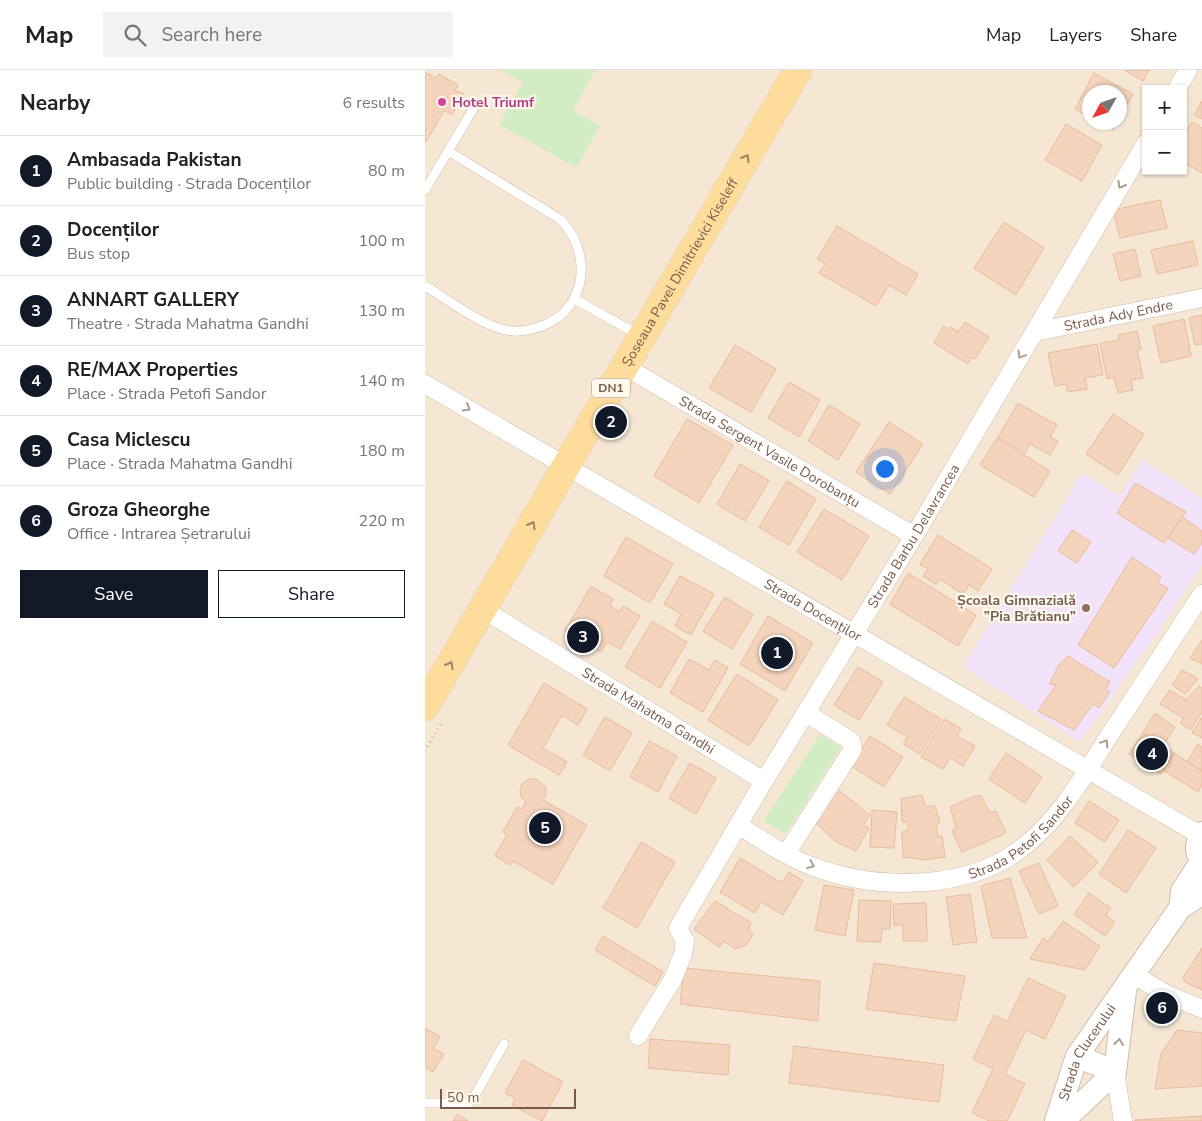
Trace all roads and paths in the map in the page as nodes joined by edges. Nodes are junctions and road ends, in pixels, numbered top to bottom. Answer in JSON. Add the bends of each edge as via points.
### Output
{"nodes":[{"id":1,"x":798,"y":70,"type":"edge"},
{"id":2,"x":1188,"y":70,"type":"edge"},
{"id":3,"x":1179,"y":85,"type":"edge"},
{"id":4,"x":475,"y":106,"type":"dead end"},
{"id":5,"x":1142,"y":150,"type":"edge"},
{"id":6,"x":448,"y":152,"type":"junction"},
{"id":7,"x":425,"y":190,"type":"edge"},
{"id":8,"x":425,"y":286,"type":"edge"},
{"id":9,"x":1202,"y":298,"type":"edge"},
{"id":10,"x":574,"y":299,"type":"junction"},
{"id":11,"x":1035,"y":332,"type":"junction"},
{"id":12,"x":642,"y":336,"type":"junction"},
{"id":13,"x":625,"y":366,"type":"junction"},
{"id":14,"x":425,"y":384,"type":"edge"},
{"id":15,"x":566,"y":466,"type":"junction"},
{"id":16,"x":914,"y":536,"type":"junction"},
{"id":17,"x":1202,"y":594,"type":"edge"},
{"id":18,"x":482,"y":609,"type":"junction"},
{"id":19,"x":855,"y":634,"type":"junction"},
{"id":20,"x":425,"y":707,"type":"edge"},
{"id":21,"x":806,"y":713,"type":"junction"},
{"id":22,"x":1088,"y":770,"type":"junction"},
{"id":23,"x":764,"y":781,"type":"junction"},
{"id":24,"x":738,"y":825,"type":"junction"},
{"id":25,"x":1201,"y":834,"type":"edge"},
{"id":26,"x":786,"y":854,"type":"junction"},
{"id":27,"x":1201,"y":862,"type":"edge"},
{"id":28,"x":1202,"y":887,"type":"edge"},
{"id":29,"x":1180,"y":908,"type":"junction"},
{"id":30,"x":1130,"y":981,"type":"junction"},
{"id":31,"x":1202,"y":1009,"type":"edge"},
{"id":32,"x":638,"y":1036,"type":"dead end"},
{"id":33,"x":504,"y":1044,"type":"dead end"},
{"id":34,"x":1077,"y":1056,"type":"junction"},
{"id":35,"x":1115,"y":1072,"type":"junction"},
{"id":36,"x":425,"y":1103,"type":"edge"},
{"id":37,"x":1055,"y":1121,"type":"edge"},
{"id":38,"x":1063,"y":1121,"type":"edge"},
{"id":39,"x":1123,"y":1121,"type":"edge"}],
"edges":[{"from":12,"to":1,"type":"main road","name":"Șoseaua Pavel Dimitrievici Kiseleff","number":"DN1","one_way":true},
{"from":2,"to":3,"type":"street"},
{"from":4,"to":6,"type":"lane"},
{"from":5,"to":11,"type":"street","name":"Strada Barbu Delavrancea","one_way":true},
{"from":6,"to":7,"type":"lane"},
{"from":6,"to":10,"type":"lane","via":[[550,211],[569,228],[578,245],[582,264],[581,282]]},
{"from":8,"to":10,"type":"lane","via":[[484,322],[513,331],[529,331],[550,323]]},
{"from":9,"to":11,"type":"street","name":"Strada Ady Endre"},
{"from":10,"to":12,"type":"lane"},
{"from":11,"to":16,"type":"street","name":"Strada Barbu Delavrancea","one_way":true},
{"from":12,"to":13,"type":"main road","name":"Șoseaua Pavel Dimitrievici Kiseleff","number":"DN1"},
{"from":13,"to":15,"type":"main road","name":"Șoseaua Pavel Dimitrievici Kiseleff","number":"DN1"},
{"from":13,"to":16,"type":"street","name":"Strada Sergent Vasile Dorobanțu"},
{"from":14,"to":15,"type":"street","name":"Strada Docenților","one_way":true},
{"from":18,"to":15,"type":"main road","name":"Șoseaua Pavel Dimitrievici Kiseleff","number":"DN1","one_way":true},
{"from":15,"to":19,"type":"street","name":"Strada Docenților"},
{"from":16,"to":19,"type":"street","name":"Strada Barbu Delavrancea"},
{"from":22,"to":17,"type":"street","name":"Strada Petofi Sandor","one_way":true},
{"from":20,"to":18,"type":"main road","name":"Șoseaua Pavel Dimitrievici Kiseleff","number":"DN1","one_way":true},
{"from":18,"to":23,"type":"street","name":"Strada Mahatma Gandhi"},
{"from":19,"to":21,"type":"street","name":"Strada Barbu Delavrancea"},
{"from":19,"to":22,"type":"street","name":"Strada Docenților"},
{"from":21,"to":23,"type":"street","name":"Strada Barbu Delavrancea"},
{"from":21,"to":26,"type":"street","via":[[851,741],[853,749]]},
{"from":22,"to":25,"type":"street","name":"Strada Docenților"},
{"from":26,"to":22,"type":"street","name":"Strada Petofi Sandor","one_way":true,"via":[[814,867],[875,881],[904,883],[960,876],[983,869],[1026,845],[1058,813]]},
{"from":23,"to":24,"type":"street","name":"Strada Barbu Delavrancea"},
{"from":24,"to":26,"type":"street","name":"Strada Petofi Sandor"},
{"from":24,"to":32,"type":"street","name":"Strada Barbu Delavrancea","via":[[678,928],[685,941],[677,970]]},
{"from":25,"to":27,"type":"street","via":[[1197,850]]},
{"from":27,"to":29,"type":"street","name":"Strada Clucerului","via":[[1182,892]]},
{"from":28,"to":29,"type":"street","name":"Strada Clucerului","via":[[1194,899]]},
{"from":29,"to":30,"type":"street","name":"Strada Clucerului"},
{"from":30,"to":31,"type":"street"},
{"from":30,"to":34,"type":"street","name":"Strada Clucerului"},
{"from":35,"to":30,"type":"street","name":"Strada Clucerului","one_way":true},
{"from":33,"to":36,"type":"lane","via":[[469,1103]]},
{"from":34,"to":35,"type":"street"},
{"from":34,"to":37,"type":"street","name":"Strada Clucerului"},
{"from":35,"to":38,"type":"street","name":"Strada Clucerului"},
{"from":35,"to":39,"type":"street"}]}
